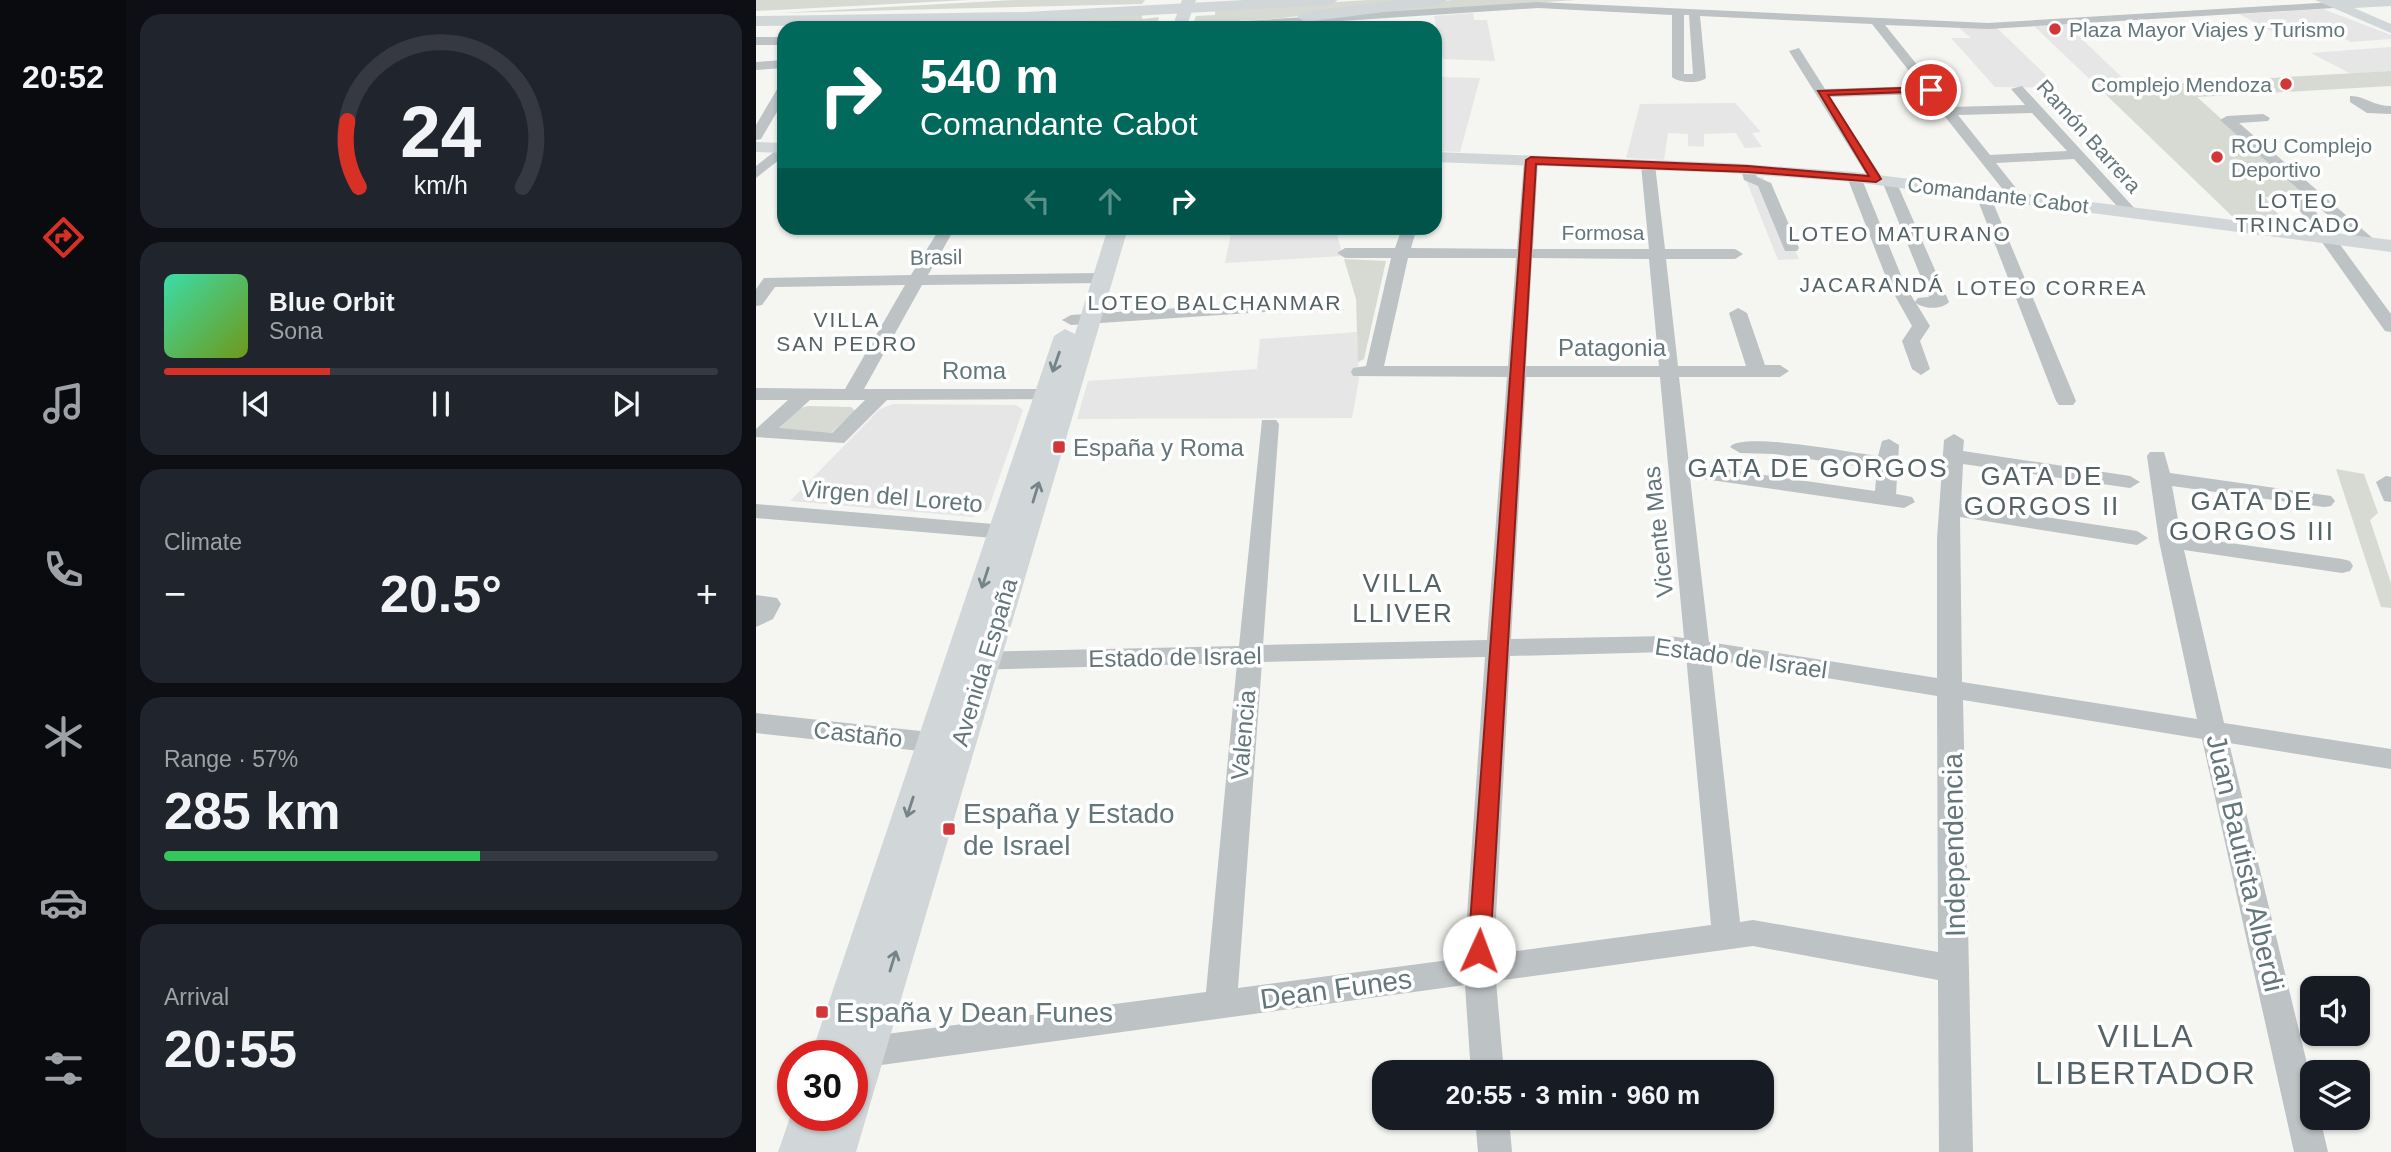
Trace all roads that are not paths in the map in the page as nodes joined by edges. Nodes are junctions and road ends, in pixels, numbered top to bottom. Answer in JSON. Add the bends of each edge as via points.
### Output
{"nodes":[{"id":1,"x":1175,"y":0,"type":"edge"},
{"id":2,"x":1189,"y":0,"type":"edge"},
{"id":3,"x":1250,"y":0,"type":"edge"},
{"id":4,"x":1330,"y":0,"type":"edge"},
{"id":5,"x":1439,"y":0,"type":"edge"},
{"id":6,"x":1606,"y":0,"type":"edge"},
{"id":7,"x":2262,"y":0,"type":"edge"},
{"id":8,"x":982,"y":1,"type":"edge"},
{"id":9,"x":2330,"y":2,"type":"edge"},
{"id":10,"x":2391,"y":2,"type":"edge"},
{"id":11,"x":1220,"y":4,"type":"edge"},
{"id":12,"x":1624,"y":4,"type":"edge"},
{"id":13,"x":2356,"y":4,"type":"junction"},
{"id":14,"x":1538,"y":5,"type":"junction"},
{"id":15,"x":2130,"y":5,"type":"dead end"},
{"id":16,"x":2282,"y":9,"type":"junction"},
{"id":17,"x":1678,"y":10,"type":"junction"},
{"id":18,"x":1694,"y":11,"type":"junction"},
{"id":19,"x":1784,"y":15,"type":"junction"},
{"id":20,"x":2146,"y":16,"type":"junction"},
{"id":21,"x":756,"y":19,"type":"edge"},
{"id":22,"x":1875,"y":20,"type":"junction"},
{"id":23,"x":1170,"y":21,"type":"edge"},
{"id":24,"x":1182,"y":21,"type":"edge"},
{"id":25,"x":1267,"y":21,"type":"edge"},
{"id":26,"x":1371,"y":21,"type":"edge"},
{"id":27,"x":777,"y":22,"type":"edge"},
{"id":28,"x":2391,"y":24,"type":"edge"},
{"id":29,"x":2391,"y":29,"type":"edge"},
{"id":30,"x":1791,"y":30,"type":"dead end"},
{"id":31,"x":756,"y":41,"type":"edge"},
{"id":32,"x":777,"y":41,"type":"edge"},
{"id":33,"x":1795,"y":51,"type":"dead end"},
{"id":34,"x":777,"y":64,"type":"edge"},
{"id":35,"x":756,"y":66,"type":"edge"},
{"id":36,"x":2017,"y":89,"type":"dead end"},
{"id":37,"x":1931,"y":90,"type":"junction"},
{"id":38,"x":1822,"y":93,"type":"junction"},
{"id":39,"x":2355,"y":99,"type":"dead end"},
{"id":40,"x":777,"y":101,"type":"edge"},
{"id":41,"x":2035,"y":108,"type":"junction"},
{"id":42,"x":2391,"y":110,"type":"edge"},
{"id":43,"x":1948,"y":111,"type":"junction"},
{"id":44,"x":2263,"y":118,"type":"dead end"},
{"id":45,"x":756,"y":136,"type":"edge"},
{"id":46,"x":756,"y":147,"type":"edge"},
{"id":47,"x":777,"y":148,"type":"edge"},
{"id":48,"x":777,"y":154,"type":"edge"},
{"id":49,"x":2077,"y":156,"type":"junction"},
{"id":50,"x":1442,"y":157,"type":"edge"},
{"id":51,"x":1986,"y":159,"type":"junction"},
{"id":52,"x":1531,"y":160,"type":"junction"},
{"id":53,"x":1648,"y":165,"type":"junction"},
{"id":54,"x":1748,"y":169,"type":"junction"},
{"id":55,"x":756,"y":174,"type":"edge"},
{"id":56,"x":1854,"y":177,"type":"junction"},
{"id":57,"x":1882,"y":180,"type":"junction"},
{"id":58,"x":1982,"y":193,"type":"junction"},
{"id":59,"x":2017,"y":198,"type":"junction"},
{"id":60,"x":2303,"y":204,"type":"dead end"},
{"id":61,"x":2130,"y":212,"type":"junction"},
{"id":62,"x":943,"y":235,"type":"edge"},
{"id":63,"x":1100,"y":235,"type":"edge"},
{"id":64,"x":1114,"y":235,"type":"edge"},
{"id":65,"x":1407,"y":235,"type":"edge"},
{"id":66,"x":2329,"y":238,"type":"junction"},
{"id":67,"x":2370,"y":244,"type":"junction"},
{"id":68,"x":2391,"y":246,"type":"edge"},
{"id":69,"x":1791,"y":248,"type":"dead end"},
{"id":70,"x":1346,"y":253,"type":"dead end"},
{"id":71,"x":1401,"y":253,"type":"junction"},
{"id":72,"x":1524,"y":253,"type":"junction"},
{"id":73,"x":1657,"y":253,"type":"junction"},
{"id":74,"x":1735,"y":254,"type":"dead end"},
{"id":75,"x":1093,"y":278,"type":"junction"},
{"id":76,"x":917,"y":280,"type":"junction"},
{"id":77,"x":756,"y":301,"type":"edge"},
{"id":78,"x":1924,"y":302,"type":"dead end"},
{"id":79,"x":1319,"y":304,"type":"dead end"},
{"id":80,"x":1738,"y":313,"type":"dead end"},
{"id":81,"x":1081,"y":319,"type":"junction"},
{"id":82,"x":2391,"y":327,"type":"edge"},
{"id":83,"x":1922,"y":369,"type":"dead end"},
{"id":84,"x":1757,"y":370,"type":"junction"},
{"id":85,"x":1780,"y":371,"type":"dead end"},
{"id":86,"x":1516,"y":372,"type":"junction"},
{"id":87,"x":1669,"y":372,"type":"junction"},
{"id":88,"x":756,"y":394,"type":"edge"},
{"id":89,"x":805,"y":394,"type":"junction"},
{"id":90,"x":851,"y":394,"type":"junction"},
{"id":91,"x":881,"y":394,"type":"junction"},
{"id":92,"x":1056,"y":395,"type":"junction"},
{"id":93,"x":2066,"y":401,"type":"dead end"},
{"id":94,"x":1269,"y":424,"type":"dead end"},
{"id":95,"x":763,"y":433,"type":"joint"},
{"id":96,"x":836,"y":439,"type":"joint"},
{"id":97,"x":1740,"y":447,"type":"dead end"},
{"id":98,"x":1774,"y":447,"type":"junction"},
{"id":99,"x":2157,"y":456,"type":"dead end"},
{"id":100,"x":1679,"y":469,"type":"junction"},
{"id":101,"x":2161,"y":478,"type":"junction"},
{"id":102,"x":1766,"y":482,"type":"junction"},
{"id":103,"x":2130,"y":482,"type":"dead end"},
{"id":104,"x":2324,"y":501,"type":"dead end"},
{"id":105,"x":1950,"y":509,"type":"junction"},
{"id":106,"x":756,"y":511,"type":"edge"},
{"id":107,"x":1012,"y":533,"type":"junction"},
{"id":108,"x":2137,"y":538,"type":"dead end"},
{"id":109,"x":2170,"y":541,"type":"junction"},
{"id":110,"x":2342,"y":566,"type":"dead end"},
{"id":111,"x":756,"y":603,"type":"edge"},
{"id":112,"x":756,"y":619,"type":"edge"},
{"id":113,"x":1498,"y":649,"type":"junction"},
{"id":114,"x":1696,"y":649,"type":"junction"},
{"id":115,"x":1250,"y":655,"type":"junction"},
{"id":116,"x":984,"y":661,"type":"junction"},
{"id":117,"x":958,"y":662,"type":"junction"},
{"id":118,"x":1952,"y":690,"type":"junction"},
{"id":119,"x":756,"y":723,"type":"edge"},
{"id":120,"x":2215,"y":732,"type":"junction"},
{"id":121,"x":945,"y":743,"type":"junction"},
{"id":122,"x":2391,"y":759,"type":"edge"},
{"id":123,"x":1727,"y":936,"type":"junction"},
{"id":124,"x":1955,"y":969,"type":"junction"},
{"id":125,"x":1479,"y":970,"type":"junction"},
{"id":126,"x":1221,"y":1005,"type":"junction"},
{"id":127,"x":850,"y":1040,"type":"edge"},
{"id":128,"x":868,"y":1051,"type":"edge"},
{"id":129,"x":1487,"y":1060,"type":"edge"},
{"id":130,"x":1493,"y":1130,"type":"edge"},
{"id":131,"x":806,"y":1131,"type":"edge"},
{"id":132,"x":842,"y":1131,"type":"edge"},
{"id":133,"x":799,"y":1152,"type":"edge"},
{"id":134,"x":835,"y":1152,"type":"edge"},
{"id":135,"x":1495,"y":1152,"type":"edge"},
{"id":136,"x":1956,"y":1152,"type":"edge"},
{"id":137,"x":2311,"y":1152,"type":"edge"}],
"edges":[{"from":1,"to":23,"type":"main road"},
{"from":2,"to":24,"type":"main road"},
{"from":3,"to":11,"type":"highway"},
{"from":4,"to":11,"type":"highway"},
{"from":5,"to":25,"type":"highway"},
{"from":6,"to":14,"type":"street"},
{"from":7,"to":16,"type":"street"},
{"from":8,"to":21,"type":"highway"},
{"from":9,"to":13,"type":"main road"},
{"from":9,"to":16,"type":"street"},
{"from":9,"to":29,"type":"main road"},
{"from":10,"to":13,"type":"main road"},
{"from":11,"to":21,"type":"highway","via":[[916,20]]},
{"from":12,"to":14,"type":"street"},
{"from":12,"to":17,"type":"street"},
{"from":13,"to":28,"type":"main road","via":[[2356,9]]},
{"from":14,"to":26,"type":"street"},
{"from":15,"to":20,"type":"street"},
{"from":16,"to":20,"type":"street"},
{"from":17,"to":18,"type":"street"},
{"from":17,"to":18,"type":"street","via":[[1678,77],[1700,78]]},
{"from":18,"to":19,"type":"street"},
{"from":19,"to":22,"type":"street"},
{"from":19,"to":30,"type":"street"},
{"from":20,"to":22,"type":"street","via":[[1988,26]]},
{"from":21,"to":27,"type":"highway"},
{"from":22,"to":37,"type":"street"},
{"from":31,"to":32,"type":"street"},
{"from":33,"to":38,"type":"street"},
{"from":34,"to":35,"type":"street"},
{"from":36,"to":41,"type":"street","name":"Ramón Barrera"},
{"from":37,"to":38,"type":"street"},
{"from":37,"to":43,"type":"street"},
{"from":38,"to":57,"type":"street"},
{"from":39,"to":42,"type":"street","via":[[2372,110]]},
{"from":40,"to":45,"type":"street"},
{"from":41,"to":43,"type":"street"},
{"from":41,"to":49,"type":"street","name":"Ramón Barrera"},
{"from":43,"to":51,"type":"street"},
{"from":44,"to":67,"type":"street","via":[[2227,120]]},
{"from":46,"to":47,"type":"main road"},
{"from":48,"to":55,"type":"street"},
{"from":49,"to":51,"type":"street"},
{"from":49,"to":61,"type":"street","name":"Ramón Barrera"},
{"from":50,"to":52,"type":"main road","name":"Comandante Cabot"},
{"from":51,"to":59,"type":"street"},
{"from":52,"to":53,"type":"main road","name":"Comandante Cabot"},
{"from":52,"to":72,"type":"street"},
{"from":53,"to":54,"type":"main road","name":"Comandante Cabot"},
{"from":53,"to":73,"type":"street","name":"Vicente Mas"},
{"from":54,"to":56,"type":"main road","name":"Comandante Cabot"},
{"from":54,"to":69,"type":"street","via":[[1751,180],[1764,183]]},
{"from":56,"to":57,"type":"main road","name":"Comandante Cabot"},
{"from":56,"to":83,"type":"street","via":[[1897,285],[1921,326],[1911,341]]},
{"from":57,"to":58,"type":"main road","name":"Comandante Cabot"},
{"from":57,"to":78,"type":"street","via":[[1940,302]]},
{"from":58,"to":59,"type":"main road","name":"Comandante Cabot"},
{"from":58,"to":93,"type":"street"},
{"from":59,"to":61,"type":"main road","name":"Comandante Cabot"},
{"from":60,"to":66,"type":"street"},
{"from":61,"to":66,"type":"main road","name":"Comandante Cabot"},
{"from":62,"to":76,"type":"street"},
{"from":63,"to":75,"type":"main road","name":"Avenida España"},
{"from":64,"to":75,"type":"main road","name":"Avenida España"},
{"from":65,"to":71,"type":"street"},
{"from":66,"to":67,"type":"main road","name":"Comandante Cabot"},
{"from":66,"to":82,"type":"street"},
{"from":67,"to":68,"type":"main road","name":"Comandante Cabot"},
{"from":70,"to":71,"type":"street","name":"Formosa"},
{"from":71,"to":72,"type":"street","name":"Formosa"},
{"from":71,"to":86,"type":"street","name":"Patagonia","via":[[1367,372]]},
{"from":72,"to":73,"type":"street","name":"Formosa"},
{"from":72,"to":86,"type":"street"},
{"from":73,"to":74,"type":"street","name":"Formosa"},
{"from":73,"to":87,"type":"street","name":"Vicente Mas"},
{"from":75,"to":76,"type":"street","name":"Brasil"},
{"from":75,"to":81,"type":"main road","name":"Avenida España"},
{"from":76,"to":77,"type":"street","name":"Brasil","via":[[771,282]]},
{"from":76,"to":90,"type":"street"},
{"from":79,"to":81,"type":"street"},
{"from":80,"to":84,"type":"street"},
{"from":81,"to":92,"type":"main road","name":"Avenida España"},
{"from":84,"to":85,"type":"street","name":"Patagonia"},
{"from":84,"to":87,"type":"street","name":"Patagonia"},
{"from":86,"to":87,"type":"street","name":"Patagonia"},
{"from":86,"to":113,"type":"street"},
{"from":87,"to":100,"type":"street","name":"Vicente Mas"},
{"from":88,"to":89,"type":"street","name":"Roma"},
{"from":89,"to":90,"type":"street","name":"Roma"},
{"from":89,"to":95,"type":"street"},
{"from":90,"to":91,"type":"street","name":"Roma"},
{"from":91,"to":92,"type":"street","name":"Roma"},
{"from":91,"to":96,"type":"street"},
{"from":92,"to":107,"type":"main road","name":"Avenida España"},
{"from":94,"to":115,"type":"street","name":"Valencia"},
{"from":95,"to":96,"type":"street"},
{"from":97,"to":98,"type":"street"},
{"from":98,"to":102,"type":"street"},
{"from":98,"to":102,"type":"street","via":[[1888,454],[1894,501]]},
{"from":99,"to":101,"type":"street","name":"Juan Bautista Alberdi"},
{"from":100,"to":102,"type":"street"},
{"from":100,"to":114,"type":"street","name":"Vicente Mas"},
{"from":101,"to":104,"type":"street"},
{"from":101,"to":109,"type":"street","name":"Juan Bautista Alberdi"},
{"from":103,"to":105,"type":"street","name":"Independencia","via":[[1954,448]]},
{"from":105,"to":108,"type":"street"},
{"from":105,"to":118,"type":"street","name":"Independencia"},
{"from":106,"to":107,"type":"street","name":"Virgen del Loreto"},
{"from":107,"to":116,"type":"main road","name":"Avenida España"},
{"from":107,"to":117,"type":"main road","name":"Avenida España","one_way":true},
{"from":109,"to":110,"type":"street"},
{"from":109,"to":120,"type":"street","name":"Juan Bautista Alberdi"},
{"from":111,"to":112,"type":"street","via":[[769,604]]},
{"from":113,"to":114,"type":"street","name":"Estado de Israel","via":[[1668,644]]},
{"from":113,"to":115,"type":"street","name":"Estado de Israel"},
{"from":113,"to":125,"type":"street"},
{"from":114,"to":118,"type":"street","name":"Estado de Israel"},
{"from":114,"to":123,"type":"street","name":"Vicente Mas"},
{"from":115,"to":116,"type":"street","name":"Estado de Israel"},
{"from":115,"to":126,"type":"street","name":"Valencia"},
{"from":116,"to":117,"type":"street","name":"Estado de Israel"},
{"from":116,"to":121,"type":"main road","name":"Avenida España"},
{"from":117,"to":121,"type":"main road","name":"Avenida España"},
{"from":118,"to":120,"type":"street","name":"Estado de Israel"},
{"from":118,"to":124,"type":"street","name":"Independencia"},
{"from":119,"to":121,"type":"street","name":"Castaño"},
{"from":120,"to":122,"type":"street","name":"Estado de Israel"},
{"from":120,"to":137,"type":"street","name":"Juan Bautista Alberdi"},
{"from":121,"to":127,"type":"main road","name":"Avenida España"},
{"from":123,"to":124,"type":"street","name":"Dean Funes","via":[[1753,933]]},
{"from":123,"to":125,"type":"street","name":"Dean Funes"},
{"from":124,"to":136,"type":"street","name":"Independencia"},
{"from":125,"to":126,"type":"street","name":"Dean Funes"},
{"from":125,"to":129,"type":"street"},
{"from":126,"to":128,"type":"street","name":"Dean Funes"},
{"from":130,"to":135,"type":"street"},
{"from":131,"to":133,"type":"main road"},
{"from":132,"to":134,"type":"main road"}]}
